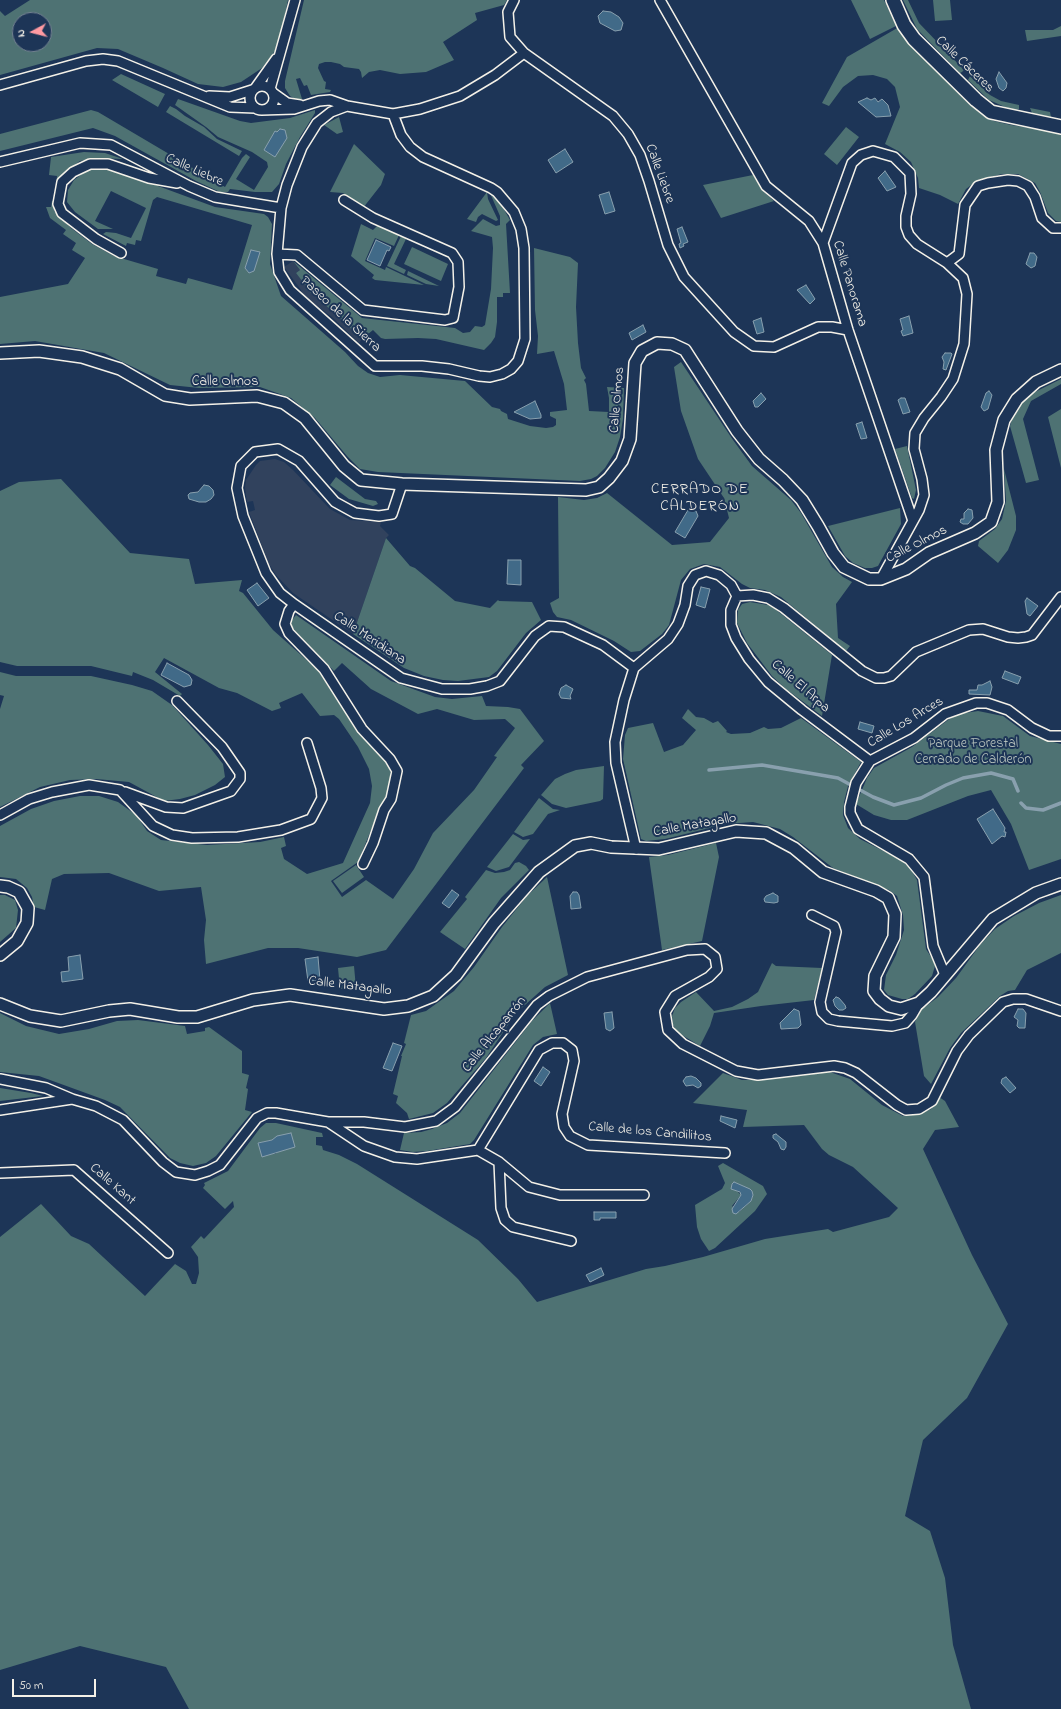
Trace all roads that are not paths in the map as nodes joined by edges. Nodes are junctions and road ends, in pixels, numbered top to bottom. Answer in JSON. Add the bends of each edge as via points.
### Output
{"nodes":[{"id":1,"x":295,"y":0,"type":"edge"},
{"id":2,"x":514,"y":0,"type":"edge"},
{"id":3,"x":660,"y":0,"type":"edge"},
{"id":4,"x":893,"y":0,"type":"edge"},
{"id":5,"x":281,"y":53,"type":"junction"},
{"id":6,"x":524,"y":53,"type":"junction"},
{"id":7,"x":0,"y":85,"type":"edge"},
{"id":8,"x":254,"y":89,"type":"junction"},
{"id":9,"x":272,"y":91,"type":"junction"},
{"id":10,"x":202,"y":96,"type":"junction"},
{"id":11,"x":303,"y":106,"type":"junction"},
{"id":12,"x":347,"y":106,"type":"junction"},
{"id":13,"x":258,"y":109,"type":"junction"},
{"id":14,"x":393,"y":114,"type":"junction"},
{"id":15,"x":1061,"y":126,"type":"edge"},
{"id":16,"x":0,"y":162,"type":"edge"},
{"id":17,"x":189,"y":186,"type":"junction"},
{"id":18,"x":344,"y":200,"type":"dead end"},
{"id":19,"x":281,"y":208,"type":"junction"},
{"id":20,"x":1061,"y":228,"type":"edge"},
{"id":21,"x":823,"y":243,"type":"junction"},
{"id":22,"x":121,"y":253,"type":"dead end"},
{"id":23,"x":277,"y":254,"type":"junction"},
{"id":24,"x":947,"y":263,"type":"junction"},
{"id":25,"x":848,"y":330,"type":"junction"},
{"id":26,"x":0,"y":353,"type":"edge"},
{"id":27,"x":1061,"y":370,"type":"edge"},
{"id":28,"x":402,"y":484,"type":"junction"},
{"id":29,"x":912,"y":521,"type":"junction"},
{"id":30,"x":881,"y":579,"type":"junction"},
{"id":31,"x":737,"y":596,"type":"junction"},
{"id":32,"x":1061,"y":597,"type":"edge"},
{"id":33,"x":294,"y":604,"type":"junction"},
{"id":34,"x":634,"y":668,"type":"junction"},
{"id":35,"x":177,"y":701,"type":"dead end"},
{"id":36,"x":1061,"y":736,"type":"edge"},
{"id":37,"x":307,"y":743,"type":"dead end"},
{"id":38,"x":868,"y":764,"type":"junction"},
{"id":39,"x":120,"y":790,"type":"junction"},
{"id":40,"x":0,"y":815,"type":"edge"},
{"id":41,"x":636,"y":849,"type":"junction"},
{"id":42,"x":362,"y":864,"type":"dead end"},
{"id":43,"x":1061,"y":884,"type":"edge"},
{"id":44,"x":0,"y":886,"type":"edge"},
{"id":45,"x":812,"y":915,"type":"dead end"},
{"id":46,"x":0,"y":955,"type":"edge"},
{"id":47,"x":945,"y":975,"type":"junction"},
{"id":48,"x":919,"y":1003,"type":"junction"},
{"id":49,"x":0,"y":1004,"type":"edge"},
{"id":50,"x":1061,"y":1011,"type":"edge"},
{"id":51,"x":0,"y":1080,"type":"edge"},
{"id":52,"x":72,"y":1099,"type":"junction"},
{"id":53,"x":0,"y":1110,"type":"edge"},
{"id":54,"x":328,"y":1122,"type":"junction"},
{"id":55,"x":478,"y":1150,"type":"junction"},
{"id":56,"x":725,"y":1153,"type":"dead end"},
{"id":57,"x":499,"y":1162,"type":"junction"},
{"id":58,"x":0,"y":1173,"type":"edge"},
{"id":59,"x":644,"y":1195,"type":"dead end"},
{"id":60,"x":571,"y":1241,"type":"dead end"},
{"id":61,"x":168,"y":1253,"type":"dead end"}],
"edges":[{"from":1,"to":5,"type":"street"},
{"from":2,"to":6,"type":"street","via":[[508,12],[510,37]]},
{"from":3,"to":21,"type":"street","name":"Calle Panorama","via":[[766,186],[809,221]]},
{"from":4,"to":15,"type":"main road","name":"Calle Cáceres","via":[[904,25],[914,39],[991,112]]},
{"from":5,"to":8,"type":"street"},
{"from":5,"to":9,"type":"street"},
{"from":6,"to":14,"type":"street","via":[[495,75],[460,96],[420,109]]},
{"from":6,"to":25,"type":"street","name":"Calle Liebre","via":[[613,116],[628,134],[640,155],[668,245],[684,277],[734,332],[754,346],[774,347],[818,327]]},
{"from":7,"to":10,"type":"street","via":[[86,61],[103,59],[118,61]]},
{"from":8,"to":9,"type":"street","via":[[264,86]]},
{"from":8,"to":10,"type":"street","via":[[230,97]]},
{"from":8,"to":13,"type":"street","via":[[250,94],[250,102]]},
{"from":9,"to":11,"type":"street","via":[[287,103]]},
{"from":9,"to":13,"type":"street","via":[[274,98],[269,108]]},
{"from":10,"to":13,"type":"street","via":[[230,107]]},
{"from":11,"to":12,"type":"street","via":[[330,100]]},
{"from":11,"to":13,"type":"street","via":[[294,109]]},
{"from":12,"to":14,"type":"street"},
{"from":12,"to":19,"type":"street","via":[[331,112],[317,123],[302,147]]},
{"from":14,"to":23,"type":"street","name":"Paseo de la Sierra","via":[[401,135],[410,147],[423,157],[492,188],[514,212],[521,229],[524,248],[525,339],[518,361],[507,372],[490,377],[422,366],[375,366],[290,290],[279,272]]},
{"from":16,"to":17,"type":"street","name":"Calle Liebre","via":[[80,143],[111,145]]},
{"from":17,"to":19,"type":"street","name":"Calle Liebre","via":[[215,197]]},
{"from":17,"to":22,"type":"street","via":[[149,178],[108,164],[90,164],[73,172],[62,182],[58,204],[62,213],[96,239]]},
{"from":18,"to":23,"type":"street","name":"Paseo de la Sierra","via":[[373,218],[452,253],[458,262],[459,287],[453,318],[445,320],[363,310],[297,255]]},
{"from":19,"to":23,"type":"street","name":"Paseo de la Sierra"},
{"from":20,"to":24,"type":"street","via":[[1053,228],[1042,218],[1035,197],[1028,186],[1008,180],[978,186],[965,205],[959,254]]},
{"from":21,"to":24,"type":"street","via":[[852,163],[861,155],[873,151],[894,157],[910,173],[911,194],[906,216],[909,235],[917,244]]},
{"from":21,"to":25,"type":"street","name":"Calle Panorama"},
{"from":24,"to":29,"type":"street","via":[[963,278],[967,294],[964,344],[953,379],[915,433],[914,449],[924,495]]},
{"from":25,"to":29,"type":"street","name":"Calle Panorama"},
{"from":26,"to":28,"type":"street","name":"Calle Olmos","via":[[39,351],[82,357],[120,369],[165,395],[190,399],[257,396],[284,403],[305,418],[344,466],[361,480]]},
{"from":27,"to":30,"type":"street","name":"Calle Olmos","via":[[1036,382],[1017,399],[1004,420],[996,450],[998,502],[990,522],[975,533],[929,553],[906,569]]},
{"from":28,"to":30,"type":"street","name":"Calle Olmos","via":[[586,490],[599,486],[622,461],[630,439],[635,363],[642,351],[657,342],[672,344],[685,350],[758,459],[802,500],[844,567],[869,579]]},
{"from":28,"to":33,"type":"street","name":"Calle Meridiana","via":[[392,514],[367,515],[355,513],[335,502],[299,461],[278,449],[255,452],[241,466],[236,488],[243,516],[266,573],[280,593]]},
{"from":29,"to":30,"type":"street"},
{"from":31,"to":32,"type":"street","via":[[753,595],[768,598],[862,671],[876,678],[891,676],[916,652],[969,630],[983,628],[1008,637],[1026,637],[1032,634]]},
{"from":31,"to":34,"type":"street","via":[[731,584],[719,575],[706,571],[695,575],[688,586],[678,624],[668,639]]},
{"from":31,"to":38,"type":"street","name":"Calle El Arpa","via":[[731,610],[731,625],[749,659],[768,682]]},
{"from":33,"to":34,"type":"street","name":"Calle Meridiana","via":[[401,678],[442,689],[470,689],[500,681],[535,636],[549,626],[564,627],[603,645]]},
{"from":33,"to":42,"type":"street","via":[[285,624],[289,632],[324,668],[362,729],[390,759],[397,772],[391,799]]},
{"from":34,"to":41,"type":"street","via":[[615,742],[616,764]]},
{"from":35,"to":39,"type":"street","via":[[222,747],[240,773],[240,779],[232,791],[183,808],[166,807]]},
{"from":36,"to":38,"type":"street","name":"Calle Los Arces","via":[[1049,736],[1032,728],[1008,710],[987,703],[976,703],[945,714],[914,738]]},
{"from":37,"to":39,"type":"street","via":[[322,798],[311,819],[281,830],[238,837],[192,838],[172,835],[153,826]]},
{"from":38,"to":47,"type":"street","name":"Calle Los Arces","via":[[856,783],[850,801],[850,813],[858,829],[910,859],[924,877],[933,946]]},
{"from":39,"to":40,"type":"street","via":[[89,785],[52,792],[29,799]]},
{"from":41,"to":48,"type":"street","name":"Calle Matagallo","via":[[678,846],[736,832],[766,833],[794,848],[823,872],[888,898],[895,914],[894,937],[875,976],[874,991],[889,1006],[901,1009]]},
{"from":41,"to":49,"type":"street","name":"Calle Matagallo","via":[[591,843],[575,846],[539,872],[494,923],[456,975],[433,996],[408,1006],[384,1009],[290,995],[253,1000],[197,1017],[178,1017],[130,1009],[61,1021],[30,1016]]},
{"from":43,"to":47,"type":"street","via":[[1036,893],[993,918]]},
{"from":44,"to":46,"type":"street","via":[[19,892],[28,908],[27,924],[17,941]]},
{"from":45,"to":48,"type":"street","via":[[834,926],[836,932],[820,1002],[822,1012],[829,1019],[892,1026],[905,1023]]},
{"from":47,"to":48,"type":"street"},
{"from":50,"to":54,"type":"street","name":"Calle Alcaparrón","via":[[1026,999],[1003,1002],[969,1035],[957,1051],[932,1101],[918,1109],[906,1110],[856,1073],[845,1068],[834,1066],[758,1075],[736,1071],[683,1044],[668,1030],[665,1012],[675,996],[709,977],[717,969],[716,957],[705,949],[687,950],[587,976],[549,996],[536,1005],[455,1107],[436,1121],[405,1127],[364,1122]]},
{"from":51,"to":52,"type":"street","via":[[46,1088]]},
{"from":52,"to":53,"type":"street","name":"Calle Alcaparrón"},
{"from":52,"to":54,"type":"street","name":"Calle Alcaparrón","via":[[96,1106],[123,1120],[176,1172],[195,1175],[220,1165],[257,1118],[267,1113]]},
{"from":54,"to":55,"type":"street","via":[[364,1146],[395,1157],[417,1159]]},
{"from":55,"to":56,"type":"street","name":"Calle de los Candilitos","via":[[539,1050],[552,1043],[563,1042],[572,1050],[574,1061],[562,1114],[564,1127],[570,1136],[588,1145]]},
{"from":55,"to":57,"type":"street"},
{"from":57,"to":59,"type":"street","via":[[529,1187],[560,1195]]},
{"from":57,"to":60,"type":"street","via":[[501,1208],[505,1220],[513,1227]]},
{"from":58,"to":61,"type":"street","name":"Calle Kant","via":[[74,1170]]}]}
